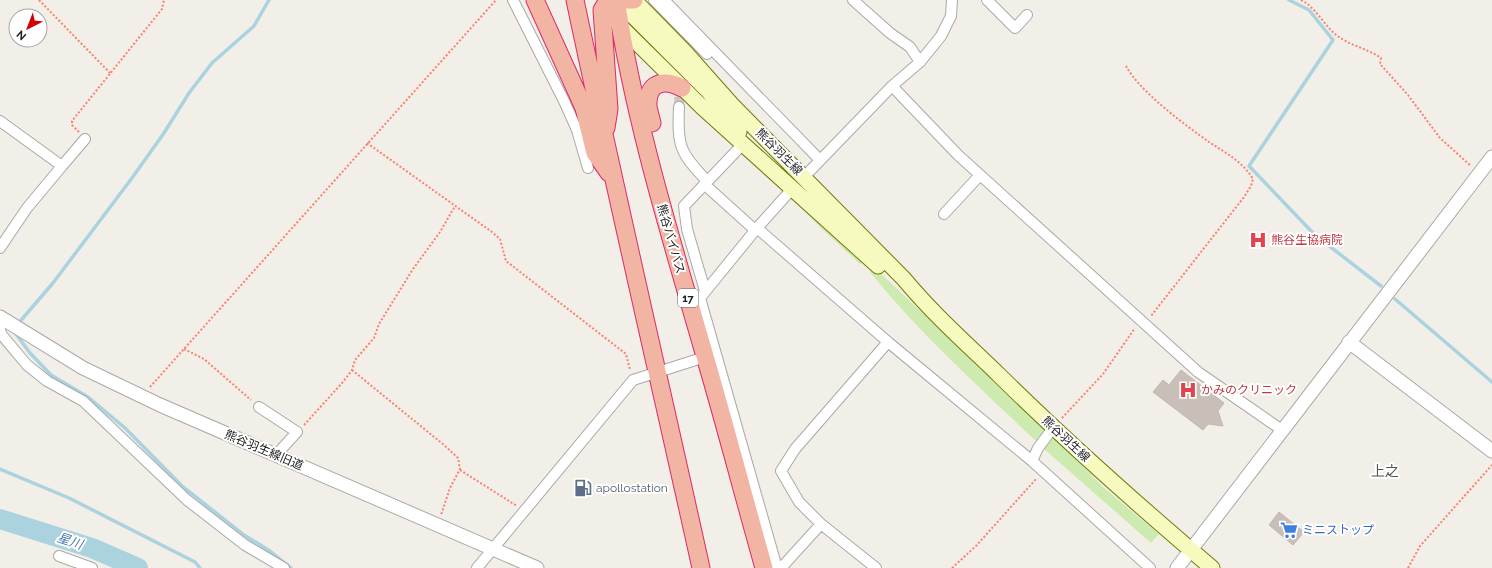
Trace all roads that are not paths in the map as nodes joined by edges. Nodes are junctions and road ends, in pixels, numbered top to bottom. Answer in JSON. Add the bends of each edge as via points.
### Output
{"nodes":[{"id":1,"x":513,"y":0,"type":"edge"},
{"id":2,"x":520,"y":0,"type":"edge"},
{"id":3,"x":535,"y":0,"type":"edge"},
{"id":4,"x":575,"y":0,"type":"edge"},
{"id":5,"x":610,"y":0,"type":"edge"},
{"id":6,"x":627,"y":0,"type":"edge"},
{"id":7,"x":634,"y":0,"type":"edge"},
{"id":8,"x":654,"y":0,"type":"edge"},
{"id":9,"x":664,"y":0,"type":"edge"},
{"id":10,"x":853,"y":0,"type":"edge"},
{"id":11,"x":952,"y":0,"type":"edge"},
{"id":12,"x":987,"y":0,"type":"edge"},
{"id":13,"x":1027,"y":15,"type":"dead end"},
{"id":14,"x":620,"y":26,"type":"junction"},
{"id":15,"x":920,"y":62,"type":"junction"},
{"id":16,"x":547,"y":64,"type":"junction"},
{"id":17,"x":892,"y":86,"type":"junction"},
{"id":18,"x":682,"y":88,"type":"junction"},
{"id":19,"x":679,"y":107,"type":"tunnel mouth"},
{"id":20,"x":773,"y":111,"type":"junction"},
{"id":21,"x":0,"y":121,"type":"edge"},
{"id":22,"x":85,"y":138,"type":"road end"},
{"id":23,"x":604,"y":138,"type":"junction"},
{"id":24,"x":742,"y":144,"type":"junction"},
{"id":25,"x":1492,"y":157,"type":"edge"},
{"id":26,"x":760,"y":160,"type":"junction"},
{"id":27,"x":820,"y":160,"type":"junction"},
{"id":28,"x":62,"y":166,"type":"junction"},
{"id":29,"x":588,"y":168,"type":"dead end"},
{"id":30,"x":980,"y":175,"type":"junction"},
{"id":31,"x":653,"y":177,"type":"junction"},
{"id":32,"x":804,"y":177,"type":"junction"},
{"id":33,"x":613,"y":179,"type":"junction"},
{"id":34,"x":706,"y":182,"type":"junction"},
{"id":35,"x":792,"y":189,"type":"junction"},
{"id":36,"x":944,"y":214,"type":"dead end"},
{"id":37,"x":756,"y":229,"type":"junction"},
{"id":38,"x":0,"y":248,"type":"edge"},
{"id":39,"x":705,"y":291,"type":"junction"},
{"id":40,"x":925,"y":304,"type":"junction"},
{"id":41,"x":3,"y":323,"type":"edge"},
{"id":42,"x":888,"y":342,"type":"junction"},
{"id":43,"x":1349,"y":342,"type":"junction"},
{"id":44,"x":705,"y":356,"type":"junction"},
{"id":45,"x":658,"y":370,"type":"junction"},
{"id":46,"x":259,"y":407,"type":"road end"},
{"id":47,"x":1053,"y":428,"type":"junction"},
{"id":48,"x":1282,"y":430,"type":"junction"},
{"id":49,"x":1492,"y":451,"type":"edge"},
{"id":50,"x":276,"y":455,"type":"junction"},
{"id":51,"x":1032,"y":461,"type":"junction"},
{"id":52,"x":750,"y":519,"type":"junction"},
{"id":53,"x":821,"y":524,"type":"junction"},
{"id":54,"x":492,"y":549,"type":"junction"},
{"id":55,"x":1190,"y":549,"type":"junction"},
{"id":56,"x":59,"y":556,"type":"dead end"},
{"id":57,"x":86,"y":567,"type":"edge"},
{"id":58,"x":284,"y":568,"type":"edge"},
{"id":59,"x":477,"y":568,"type":"edge"},
{"id":60,"x":537,"y":568,"type":"edge"},
{"id":61,"x":701,"y":568,"type":"edge"},
{"id":62,"x":756,"y":568,"type":"edge"},
{"id":63,"x":764,"y":568,"type":"edge"},
{"id":64,"x":777,"y":568,"type":"edge"},
{"id":65,"x":781,"y":568,"type":"edge"},
{"id":66,"x":876,"y":568,"type":"edge"},
{"id":67,"x":1150,"y":568,"type":"edge"},
{"id":68,"x":1177,"y":568,"type":"edge"},
{"id":69,"x":1212,"y":568,"type":"edge"}],
"edges":[{"from":1,"to":16,"type":"street"},
{"from":2,"to":16,"type":"street","via":[[548,55]]},
{"from":3,"to":33,"type":"highway","via":[[584,108],[595,153]]},
{"from":4,"to":23,"type":"highway"},
{"from":5,"to":14,"type":"highway","name":"熊谷バイパス"},
{"from":5,"to":23,"type":"highway","via":[[602,10],[609,109]]},
{"from":5,"to":26,"type":"main road","via":[[709,92]]},
{"from":6,"to":7,"type":"highway"},
{"from":7,"to":32,"type":"main road","name":"熊谷羽生線","via":[[732,105]]},
{"from":8,"to":20,"type":"street","via":[[747,94]]},
{"from":9,"to":20,"type":"street"},
{"from":10,"to":15,"type":"street","via":[[910,47]]},
{"from":11,"to":15,"type":"street","via":[[951,16],[941,36]]},
{"from":12,"to":13,"type":"street","via":[[1015,28]]},
{"from":14,"to":18,"type":"main road","name":"熊谷羽生線"},
{"from":14,"to":31,"type":"highway","name":"熊谷バイパス","number":"17"},
{"from":15,"to":17,"type":"street"},
{"from":16,"to":29,"type":"street","via":[[577,130]]},
{"from":17,"to":27,"type":"street"},
{"from":17,"to":30,"type":"street"},
{"from":18,"to":24,"type":"main road","name":"熊谷羽生線"},
{"from":18,"to":31,"type":"highway","via":[[664,82],[653,87],[650,93],[648,102],[657,146]]},
{"from":19,"to":34,"type":"street","via":[[678,131],[681,148]]},
{"from":20,"to":27,"type":"street"},
{"from":21,"to":28,"type":"street"},
{"from":22,"to":28,"type":"street"},
{"from":23,"to":33,"type":"highway"},
{"from":24,"to":26,"type":"main road","name":"熊谷羽生線"},
{"from":24,"to":34,"type":"street"},
{"from":25,"to":43,"type":"street"},
{"from":26,"to":35,"type":"main road","name":"熊谷羽生線"},
{"from":27,"to":32,"type":"street"},
{"from":28,"to":38,"type":"street","via":[[27,208]]},
{"from":30,"to":36,"type":"street"},
{"from":30,"to":48,"type":"street","via":[[1198,372]]},
{"from":31,"to":44,"type":"highway","name":"熊谷バイパス","number":"17"},
{"from":32,"to":40,"type":"main road","name":"熊谷羽生線","via":[[904,279]]},
{"from":33,"to":45,"type":"highway"},
{"from":34,"to":37,"type":"street"},
{"from":34,"to":39,"type":"street","via":[[684,206],[687,229]]},
{"from":35,"to":37,"type":"street"},
{"from":35,"to":40,"type":"main road","name":"熊谷羽生線","via":[[898,284]]},
{"from":37,"to":39,"type":"street"},
{"from":37,"to":42,"type":"street"},
{"from":39,"to":64,"type":"street","via":[[700,298]]},
{"from":40,"to":47,"type":"main road","name":"熊谷羽生線"},
{"from":41,"to":50,"type":"street","name":"熊谷羽生線旧道","via":[[22,330],[83,368]]},
{"from":41,"to":58,"type":"street","via":[[1,334],[27,364],[47,380],[82,401],[187,500],[245,544]]},
{"from":42,"to":51,"type":"street"},
{"from":42,"to":53,"type":"street","via":[[795,449],[781,471],[799,502]]},
{"from":43,"to":48,"type":"street"},
{"from":43,"to":49,"type":"street"},
{"from":44,"to":45,"type":"street"},
{"from":44,"to":52,"type":"highway","name":"熊谷バイパス","number":"17"},
{"from":45,"to":54,"type":"street","via":[[633,380]]},
{"from":45,"to":61,"type":"highway"},
{"from":46,"to":50,"type":"street","via":[[297,432]]},
{"from":47,"to":51,"type":"street"},
{"from":47,"to":55,"type":"main road","name":"熊谷羽生線"},
{"from":48,"to":55,"type":"street"},
{"from":50,"to":54,"type":"street","name":"熊谷羽生線旧道"},
{"from":51,"to":67,"type":"street"},
{"from":52,"to":62,"type":"highway"},
{"from":52,"to":63,"type":"highway","name":"熊谷バイパス","number":"17"},
{"from":53,"to":65,"type":"street"},
{"from":53,"to":66,"type":"street"},
{"from":54,"to":59,"type":"street"},
{"from":54,"to":60,"type":"street","name":"熊谷羽生線旧道"},
{"from":55,"to":68,"type":"street"},
{"from":55,"to":69,"type":"main road","name":"熊谷羽生線"},
{"from":56,"to":57,"type":"street"}]}
